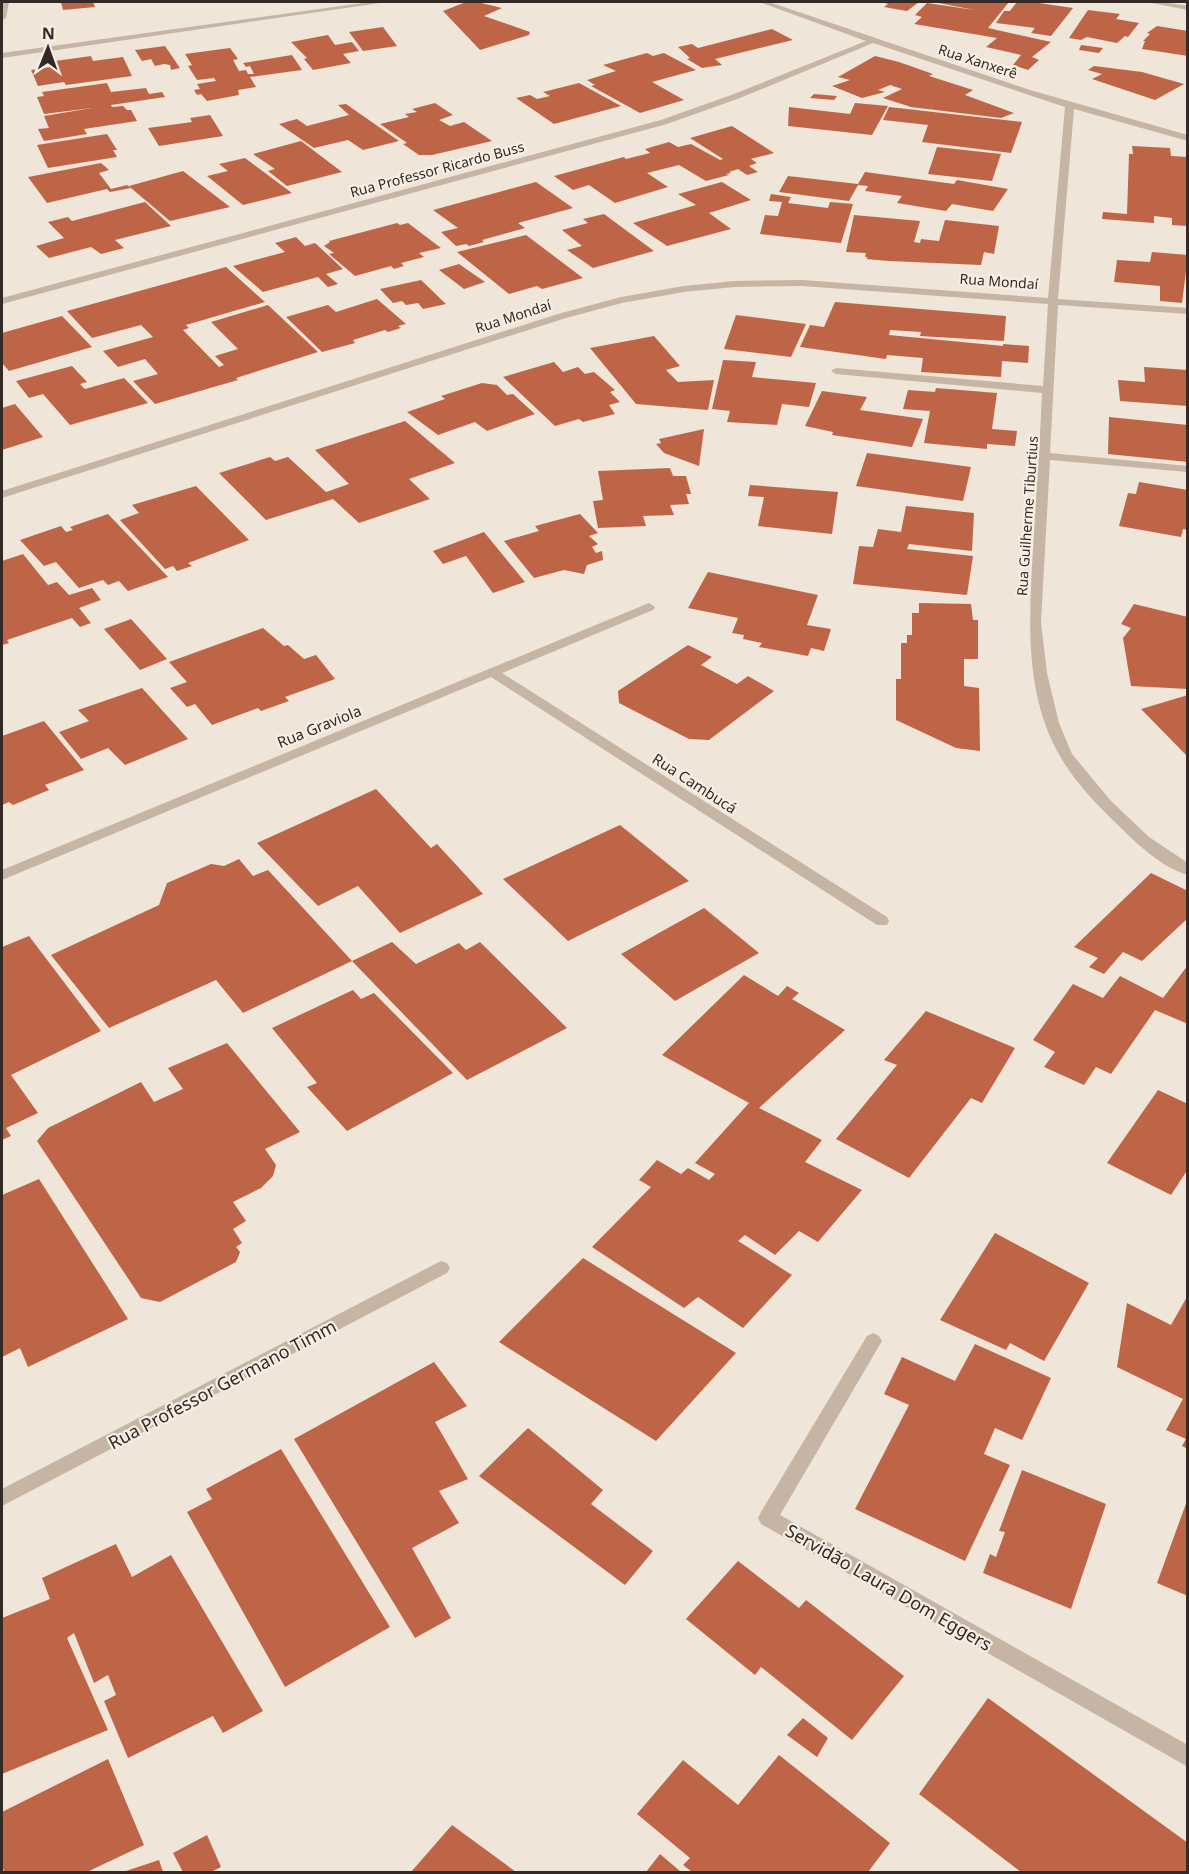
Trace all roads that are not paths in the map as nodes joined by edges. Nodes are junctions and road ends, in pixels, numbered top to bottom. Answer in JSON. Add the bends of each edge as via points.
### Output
{"nodes":[{"id":1,"x":5,"y":2,"type":"edge"},
{"id":2,"x":383,"y":2,"type":"edge"},
{"id":3,"x":763,"y":2,"type":"edge"},
{"id":4,"x":1151,"y":2,"type":"edge"},
{"id":5,"x":1188,"y":8,"type":"edge"},
{"id":6,"x":2,"y":18,"type":"edge"},
{"id":7,"x":872,"y":40,"type":"junction"},
{"id":8,"x":2,"y":56,"type":"edge"},
{"id":9,"x":1070,"y":105,"type":"junction"},
{"id":10,"x":1188,"y":138,"type":"edge"},
{"id":11,"x":1053,"y":300,"type":"junction"},
{"id":12,"x":2,"y":301,"type":"edge"},
{"id":13,"x":1188,"y":311,"type":"edge"},
{"id":14,"x":836,"y":371,"type":"dead end"},
{"id":15,"x":1049,"y":390,"type":"junction"},
{"id":16,"x":1046,"y":456,"type":"junction"},
{"id":17,"x":1188,"y":469,"type":"edge"},
{"id":18,"x":2,"y":495,"type":"edge"},
{"id":19,"x":649,"y":607,"type":"dead end"},
{"id":20,"x":492,"y":672,"type":"junction"},
{"id":21,"x":1188,"y":870,"type":"edge"},
{"id":22,"x":2,"y":875,"type":"edge"},
{"id":23,"x":882,"y":921,"type":"dead end"},
{"id":24,"x":441,"y":1268,"type":"dead end"},
{"id":25,"x":873,"y":1341,"type":"dead end"},
{"id":26,"x":2,"y":1498,"type":"edge"},
{"id":27,"x":1188,"y":1757,"type":"edge"}],
"edges":[{"from":1,"to":6,"type":"street"},
{"from":2,"to":8,"type":"street"},
{"from":3,"to":7,"type":"street","name":"Rua Xanxerê"},
{"from":4,"to":5,"type":"street"},
{"from":7,"to":9,"type":"street","name":"Rua Xanxerê"},
{"from":7,"to":12,"type":"street","name":"Rua Professor Ricardo Buss","via":[[664,122]]},
{"from":9,"to":10,"type":"street","name":"Rua Xanxerê"},
{"from":9,"to":11,"type":"street","name":"Rua Guilherme Tiburtius"},
{"from":11,"to":13,"type":"street","name":"Rua Mondaí"},
{"from":11,"to":15,"type":"street","name":"Rua Guilherme Tiburtius"},
{"from":11,"to":18,"type":"street","name":"Rua Mondaí","via":[[802,283],[724,285],[621,300]]},
{"from":14,"to":15,"type":"street"},
{"from":15,"to":16,"type":"street","name":"Rua Guilherme Tiburtius"},
{"from":16,"to":17,"type":"street"},
{"from":16,"to":21,"type":"street","name":"Rua Guilherme Tiburtius","via":[[1035,622],[1038,663],[1050,712],[1067,756],[1124,826]]},
{"from":19,"to":20,"type":"street","name":"Rua Graviola"},
{"from":20,"to":22,"type":"street","name":"Rua Graviola"},
{"from":20,"to":23,"type":"street","name":"Rua Cambucá"},
{"from":24,"to":26,"type":"street","name":"Rua Professor Germano Timm"},
{"from":25,"to":27,"type":"street","name":"Servidão Laura Dom Eggers","via":[[768,1518]]}]}
